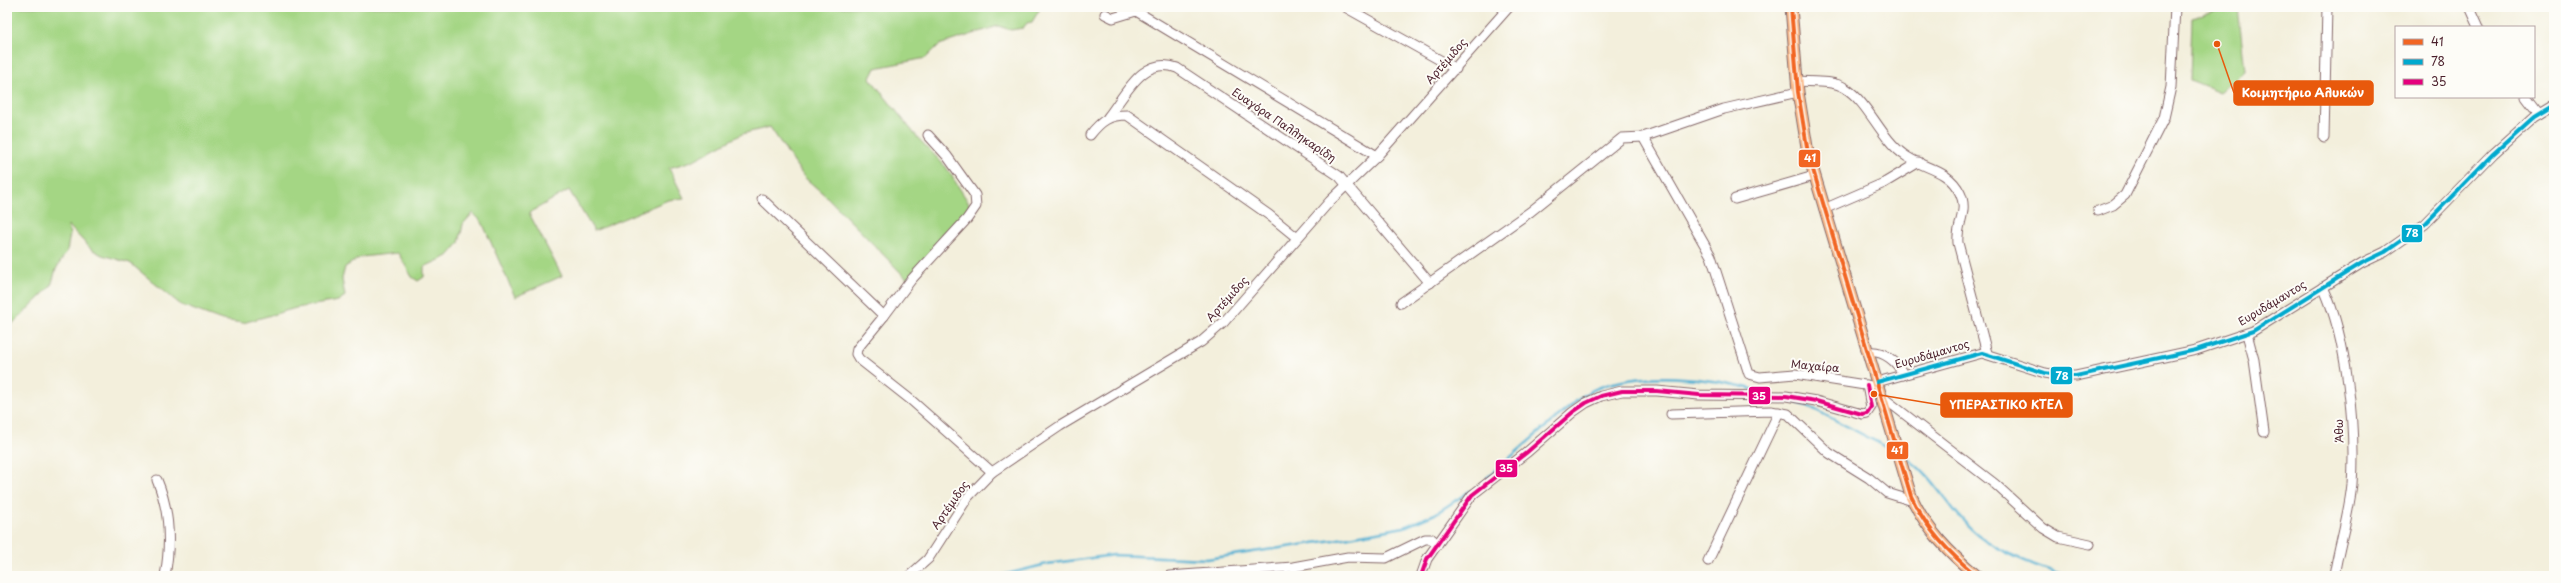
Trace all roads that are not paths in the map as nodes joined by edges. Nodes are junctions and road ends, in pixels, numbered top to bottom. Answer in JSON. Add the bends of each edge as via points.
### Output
{"nodes":[{"id":1,"x":1346,"y":7,"type":"edge"},
{"id":2,"x":1509,"y":7,"type":"edge"},
{"id":3,"x":1791,"y":7,"type":"edge"},
{"id":4,"x":2175,"y":7,"type":"edge"},
{"id":5,"x":2327,"y":7,"type":"edge"},
{"id":6,"x":2470,"y":7,"type":"edge"},
{"id":7,"x":1105,"y":14,"type":"dead end"},
{"id":8,"x":2479,"y":26,"type":"edge"},
{"id":9,"x":1456,"y":69,"type":"junction"},
{"id":10,"x":1797,"y":80,"type":"junction"},
{"id":11,"x":1798,"y":92,"type":"junction"},
{"id":12,"x":2527,"y":98,"type":"edge"},
{"id":13,"x":2554,"y":105,"type":"edge"},
{"id":14,"x":2539,"y":114,"type":"junction"},
{"id":15,"x":1108,"y":118,"type":"junction"},
{"id":16,"x":1090,"y":135,"type":"dead end"},
{"id":17,"x":928,"y":136,"type":"dead end"},
{"id":18,"x":1643,"y":137,"type":"junction"},
{"id":19,"x":2324,"y":138,"type":"dead end"},
{"id":20,"x":1377,"y":156,"type":"junction"},
{"id":21,"x":1919,"y":162,"type":"junction"},
{"id":22,"x":1814,"y":176,"type":"junction"},
{"id":23,"x":1347,"y":184,"type":"junction"},
{"id":24,"x":1735,"y":199,"type":"dead end"},
{"id":25,"x":762,"y":200,"type":"dead end"},
{"id":26,"x":1824,"y":209,"type":"junction"},
{"id":27,"x":2098,"y":211,"type":"dead end"},
{"id":28,"x":1296,"y":238,"type":"junction"},
{"id":29,"x":1430,"y":283,"type":"junction"},
{"id":30,"x":2323,"y":287,"type":"junction"},
{"id":31,"x":1401,"y":304,"type":"dead end"},
{"id":32,"x":884,"y":316,"type":"junction"},
{"id":33,"x":2247,"y":334,"type":"junction"},
{"id":34,"x":1869,"y":352,"type":"junction"},
{"id":35,"x":1987,"y":353,"type":"junction"},
{"id":36,"x":1903,"y":375,"type":"junction"},
{"id":37,"x":1878,"y":383,"type":"junction"},
{"id":38,"x":1866,"y":385,"type":"junction"},
{"id":39,"x":1882,"y":396,"type":"junction"},
{"id":40,"x":1779,"y":412,"type":"junction"},
{"id":41,"x":1671,"y":414,"type":"dead end"},
{"id":42,"x":2264,"y":432,"type":"dead end"},
{"id":43,"x":992,"y":472,"type":"junction"},
{"id":44,"x":157,"y":480,"type":"dead end"},
{"id":45,"x":1912,"y":498,"type":"junction"},
{"id":46,"x":2090,"y":544,"type":"dead end"},
{"id":47,"x":1437,"y":545,"type":"junction"},
{"id":48,"x":1708,"y":562,"type":"dead end"},
{"id":49,"x":917,"y":572,"type":"edge"},
{"id":50,"x":164,"y":576,"type":"edge"},
{"id":51,"x":909,"y":576,"type":"edge"},
{"id":52,"x":1169,"y":576,"type":"edge"},
{"id":53,"x":1421,"y":576,"type":"edge"},
{"id":54,"x":1977,"y":576,"type":"edge"},
{"id":55,"x":2334,"y":576,"type":"edge"}],
"edges":[{"from":1,"to":9,"type":"street"},
{"from":2,"to":9,"type":"street","name":"Αρτέμιδος"},
{"from":3,"to":10,"type":"main road"},
{"from":4,"to":27,"type":"street","via":[[2171,86],[2164,118],[2126,195],[2113,205]]},
{"from":5,"to":19,"type":"street"},
{"from":6,"to":8,"type":"street"},
{"from":7,"to":20,"type":"street","via":[[1113,18],[1136,11]]},
{"from":9,"to":20,"type":"street","name":"Αρτέμιδος"},
{"from":10,"to":11,"type":"main road"},
{"from":10,"to":21,"type":"street","via":[[1840,85],[1847,89],[1902,154]]},
{"from":11,"to":18,"type":"street","via":[[1724,109]]},
{"from":11,"to":22,"type":"main road","via":[[1806,145]]},
{"from":12,"to":14,"type":"street"},
{"from":13,"to":14,"type":"street","name":"Ευρυδάμαντος"},
{"from":14,"to":30,"type":"street","name":"Ευρυδάμαντος","via":[[2493,154],[2425,224],[2385,252]]},
{"from":15,"to":16,"type":"street","via":[[1100,122]]},
{"from":15,"to":23,"type":"street","name":"Ευαγόρα Παλληκαρίδη","via":[[1145,71],[1156,65],[1167,64],[1177,68],[1319,162]]},
{"from":15,"to":28,"type":"street","via":[[1127,115],[1269,215]]},
{"from":17,"to":32,"type":"street","via":[[947,156],[975,195],[976,206],[971,215],[910,280]]},
{"from":18,"to":29,"type":"street","via":[[1622,138],[1530,212]]},
{"from":18,"to":38,"type":"street","name":"Μαχαίρα","via":[[1710,256],[1749,374],[1760,377],[1795,374]]},
{"from":20,"to":23,"type":"street","name":"Αρτέμιδος"},
{"from":21,"to":26,"type":"street","via":[[1884,182]]},
{"from":21,"to":35,"type":"street","via":[[1946,176],[1959,192],[1964,204],[1964,216],[1957,233],[1958,242]]},
{"from":22,"to":24,"type":"street"},
{"from":22,"to":26,"type":"main road"},
{"from":23,"to":28,"type":"street","name":"Αρτέμιδος"},
{"from":23,"to":29,"type":"street","name":"Ευαγόρα Παλληκαρίδη"},
{"from":25,"to":32,"type":"street"},
{"from":26,"to":34,"type":"main road"},
{"from":28,"to":43,"type":"street","name":"Αρτέμιδος","via":[[1214,332],[1060,426]]},
{"from":29,"to":31,"type":"street"},
{"from":30,"to":33,"type":"street","name":"Ευρυδάμαντος"},
{"from":30,"to":55,"type":"street","name":"Άθω","via":[[2347,372],[2350,407],[2352,482]]},
{"from":32,"to":43,"type":"street","via":[[857,349],[856,356]]},
{"from":33,"to":35,"type":"street","name":"Ευρυδάμαντος","via":[[2196,350],[2069,376],[2045,373]]},
{"from":33,"to":42,"type":"street","via":[[2254,360]]},
{"from":34,"to":36,"type":"street","via":[[1879,352],[1888,357],[1899,366]]},
{"from":34,"to":37,"type":"main road"},
{"from":35,"to":36,"type":"street","name":"Ευρυδάμαντος","via":[[1965,356]]},
{"from":36,"to":37,"type":"street","name":"Ευρυδάμαντος"},
{"from":37,"to":38,"type":"street","name":"Μαχαίρα"},
{"from":37,"to":39,"type":"main road"},
{"from":38,"to":47,"type":"street","via":[[1871,407],[1867,413],[1862,414],[1816,400],[1786,396],[1699,395],[1657,391],[1622,391],[1602,396],[1573,412],[1472,495]]},
{"from":39,"to":45,"type":"main road"},
{"from":39,"to":46,"type":"street","via":[[1995,484],[2043,528],[2058,537]]},
{"from":40,"to":41,"type":"street"},
{"from":40,"to":45,"type":"street","via":[[1790,416],[1829,453],[1869,478],[1887,494]]},
{"from":40,"to":48,"type":"street"},
{"from":43,"to":49,"type":"street","name":"Αρτέμιδος","via":[[968,497]]},
{"from":44,"to":50,"type":"street","via":[[167,509],[168,547]]},
{"from":45,"to":54,"type":"main road","via":[[1922,518],[1944,546]]},
{"from":47,"to":52,"type":"street","via":[[1432,539],[1425,539],[1386,558],[1348,557],[1293,567]]},
{"from":47,"to":53,"type":"street","via":[[1423,565]]},
{"from":49,"to":51,"type":"street","name":"Αρτέμιδος"}]}
